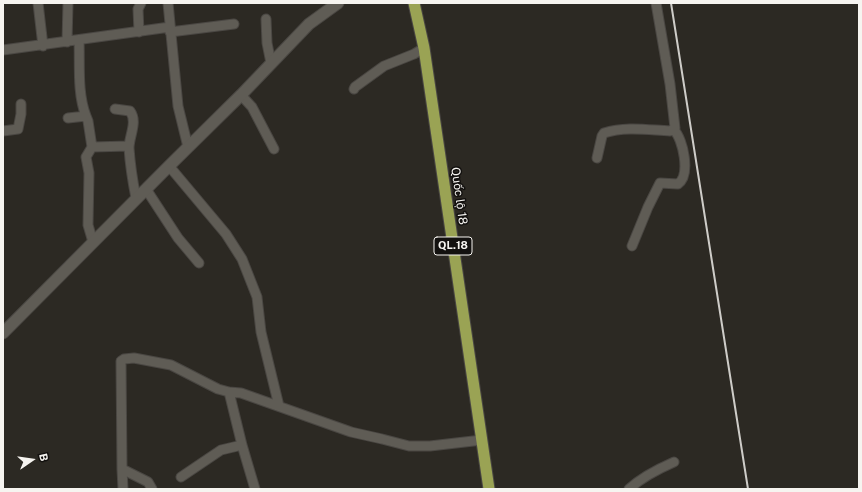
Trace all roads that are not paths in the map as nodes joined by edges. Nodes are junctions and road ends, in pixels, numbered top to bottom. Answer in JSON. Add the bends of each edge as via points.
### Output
{"nodes":[{"id":1,"x":38,"y":3,"type":"edge"},
{"id":2,"x":68,"y":3,"type":"edge"},
{"id":3,"x":142,"y":3,"type":"edge"},
{"id":4,"x":168,"y":3,"type":"edge"},
{"id":5,"x":338,"y":3,"type":"edge"},
{"id":6,"x":414,"y":3,"type":"edge"},
{"id":7,"x":656,"y":3,"type":"edge"},
{"id":8,"x":266,"y":19,"type":"dead end"},
{"id":9,"x":234,"y":24,"type":"dead end"},
{"id":10,"x":170,"y":30,"type":"junction"},
{"id":11,"x":139,"y":32,"type":"junction"},
{"id":12,"x":79,"y":40,"type":"junction"},
{"id":13,"x":67,"y":42,"type":"junction"},
{"id":14,"x":43,"y":46,"type":"junction"},
{"id":15,"x":424,"y":48,"type":"junction"},
{"id":16,"x":3,"y":50,"type":"edge"},
{"id":17,"x":271,"y":64,"type":"junction"},
{"id":18,"x":354,"y":89,"type":"dead end"},
{"id":19,"x":241,"y":94,"type":"junction"},
{"id":20,"x":21,"y":104,"type":"dead end"},
{"id":21,"x":115,"y":109,"type":"dead end"},
{"id":22,"x":86,"y":116,"type":"junction"},
{"id":23,"x":68,"y":118,"type":"dead end"},
{"id":24,"x":674,"y":130,"type":"junction"},
{"id":25,"x":3,"y":131,"type":"edge"},
{"id":26,"x":92,"y":146,"type":"junction"},
{"id":27,"x":129,"y":146,"type":"junction"},
{"id":28,"x":188,"y":147,"type":"junction"},
{"id":29,"x":274,"y":148,"type":"dead end"},
{"id":30,"x":597,"y":158,"type":"dead end"},
{"id":31,"x":168,"y":166,"type":"junction"},
{"id":32,"x":146,"y":189,"type":"junction"},
{"id":33,"x":136,"y":198,"type":"junction"},
{"id":34,"x":93,"y":242,"type":"junction"},
{"id":35,"x":632,"y":246,"type":"dead end"},
{"id":36,"x":199,"y":263,"type":"dead end"},
{"id":37,"x":3,"y":333,"type":"edge"},
{"id":38,"x":228,"y":392,"type":"junction"},
{"id":39,"x":279,"y":406,"type":"junction"},
{"id":40,"x":482,"y":440,"type":"junction"},
{"id":41,"x":242,"y":445,"type":"junction"},
{"id":42,"x":674,"y":462,"type":"dead end"},
{"id":43,"x":122,"y":469,"type":"junction"},
{"id":44,"x":181,"y":477,"type":"dead end"},
{"id":45,"x":123,"y":489,"type":"edge"},
{"id":46,"x":152,"y":489,"type":"edge"},
{"id":47,"x":255,"y":489,"type":"edge"},
{"id":48,"x":489,"y":489,"type":"edge"},
{"id":49,"x":629,"y":489,"type":"edge"}],
"edges":[{"from":1,"to":14,"type":"street"},
{"from":2,"to":13,"type":"street"},
{"from":3,"to":11,"type":"street","via":[[138,9]]},
{"from":4,"to":10,"type":"street"},
{"from":5,"to":17,"type":"street","via":[[309,24]]},
{"from":6,"to":15,"type":"highway","name":"Quốc lộ 18","number":"QL.18"},
{"from":7,"to":24,"type":"street","via":[[675,118]]},
{"from":8,"to":17,"type":"street"},
{"from":9,"to":10,"type":"street"},
{"from":10,"to":11,"type":"street"},
{"from":10,"to":28,"type":"street","via":[[178,106]]},
{"from":11,"to":12,"type":"street"},
{"from":12,"to":13,"type":"street"},
{"from":12,"to":22,"type":"street","via":[[80,89]]},
{"from":13,"to":14,"type":"street"},
{"from":14,"to":16,"type":"street"},
{"from":15,"to":18,"type":"street","via":[[384,66]]},
{"from":15,"to":40,"type":"highway","name":"Quốc lộ 18","number":"QL.18"},
{"from":17,"to":19,"type":"street"},
{"from":19,"to":28,"type":"street"},
{"from":19,"to":29,"type":"street","via":[[252,107]]},
{"from":20,"to":25,"type":"street","via":[[18,130]]},
{"from":21,"to":27,"type":"street","via":[[132,113],[133,127]]},
{"from":22,"to":23,"type":"street"},
{"from":22,"to":26,"type":"street"},
{"from":24,"to":30,"type":"street","via":[[670,132],[636,129],[604,133]]},
{"from":24,"to":35,"type":"street","via":[[681,147],[685,166],[684,176],[678,184],[660,183]]},
{"from":26,"to":27,"type":"street"},
{"from":26,"to":34,"type":"street","via":[[86,160],[90,173],[88,225]]},
{"from":27,"to":33,"type":"street"},
{"from":28,"to":31,"type":"street"},
{"from":31,"to":32,"type":"street"},
{"from":31,"to":39,"type":"street","via":[[226,234],[242,259],[257,297],[261,332]]},
{"from":32,"to":33,"type":"street"},
{"from":32,"to":36,"type":"street","via":[[178,238]]},
{"from":33,"to":34,"type":"street"},
{"from":34,"to":37,"type":"street"},
{"from":38,"to":39,"type":"street","via":[[241,393]]},
{"from":38,"to":41,"type":"street"},
{"from":38,"to":43,"type":"street","via":[[170,365],[134,358],[123,359]]},
{"from":39,"to":40,"type":"street","via":[[351,432],[409,446]]},
{"from":40,"to":48,"type":"highway","name":"Quốc lộ 18","number":"QL.18"},
{"from":41,"to":44,"type":"street","via":[[220,450]]},
{"from":41,"to":47,"type":"street"},
{"from":42,"to":49,"type":"street"},
{"from":43,"to":45,"type":"street"},
{"from":43,"to":46,"type":"street","via":[[148,482]]}]}
